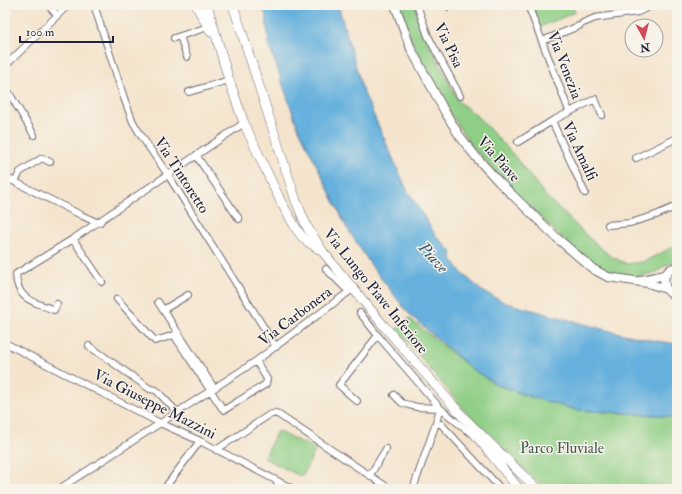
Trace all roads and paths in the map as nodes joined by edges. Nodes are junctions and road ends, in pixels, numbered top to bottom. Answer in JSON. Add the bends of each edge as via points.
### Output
{"nodes":[{"id":1,"x":48,"y":5,"type":"edge"},
{"id":2,"x":68,"y":5,"type":"edge"},
{"id":3,"x":94,"y":5,"type":"edge"},
{"id":4,"x":196,"y":5,"type":"edge"},
{"id":5,"x":208,"y":5,"type":"edge"},
{"id":6,"x":233,"y":5,"type":"edge"},
{"id":7,"x":395,"y":5,"type":"edge"},
{"id":8,"x":417,"y":5,"type":"edge"},
{"id":9,"x":528,"y":5,"type":"edge"},
{"id":10,"x":653,"y":5,"type":"edge"},
{"id":11,"x":57,"y":15,"type":"junction"},
{"id":12,"x":208,"y":27,"type":"junction"},
{"id":13,"x":542,"y":41,"type":"junction"},
{"id":14,"x":219,"y":48,"type":"junction"},
{"id":15,"x":187,"y":57,"type":"dead end"},
{"id":16,"x":5,"y":66,"type":"edge"},
{"id":17,"x":229,"y":80,"type":"junction"},
{"id":18,"x":5,"y":86,"type":"edge"},
{"id":19,"x":189,"y":92,"type":"dead end"},
{"id":20,"x":460,"y":96,"type":"dead end"},
{"id":21,"x":569,"y":111,"type":"junction"},
{"id":22,"x":602,"y":114,"type":"dead end"},
{"id":23,"x":552,"y":121,"type":"junction"},
{"id":24,"x":244,"y":123,"type":"junction"},
{"id":25,"x":34,"y":135,"type":"dead end"},
{"id":26,"x":677,"y":138,"type":"edge"},
{"id":27,"x":518,"y":142,"type":"dead end"},
{"id":28,"x":196,"y":154,"type":"junction"},
{"id":29,"x":636,"y":158,"type":"dead end"},
{"id":30,"x":50,"y":162,"type":"dead end"},
{"id":31,"x":168,"y":175,"type":"junction"},
{"id":32,"x":5,"y":177,"type":"edge"},
{"id":33,"x":15,"y":182,"type":"junction"},
{"id":34,"x":585,"y":193,"type":"dead end"},
{"id":35,"x":677,"y":206,"type":"edge"},
{"id":36,"x":239,"y":219,"type":"dead end"},
{"id":37,"x":100,"y":222,"type":"junction"},
{"id":38,"x":608,"y":225,"type":"dead end"},
{"id":39,"x":73,"y":239,"type":"junction"},
{"id":40,"x":323,"y":252,"type":"junction"},
{"id":41,"x":677,"y":267,"type":"edge"},
{"id":42,"x":326,"y":269,"type":"dead end"},
{"id":43,"x":665,"y":275,"type":"junction"},
{"id":44,"x":635,"y":281,"type":"junction"},
{"id":45,"x":102,"y":282,"type":"dead end"},
{"id":46,"x":666,"y":289,"type":"junction"},
{"id":47,"x":351,"y":290,"type":"junction"},
{"id":48,"x":188,"y":295,"type":"dead end"},
{"id":49,"x":677,"y":296,"type":"edge"},
{"id":50,"x":117,"y":299,"type":"dead end"},
{"id":51,"x":158,"y":302,"type":"dead end"},
{"id":52,"x":57,"y":304,"type":"dead end"},
{"id":53,"x":163,"y":310,"type":"junction"},
{"id":54,"x":360,"y":313,"type":"dead end"},
{"id":55,"x":379,"y":337,"type":"junction"},
{"id":56,"x":5,"y":343,"type":"edge"},
{"id":57,"x":88,"y":346,"type":"dead end"},
{"id":58,"x":276,"y":347,"type":"junction"},
{"id":59,"x":256,"y":361,"type":"junction"},
{"id":60,"x":212,"y":389,"type":"junction"},
{"id":61,"x":394,"y":396,"type":"dead end"},
{"id":62,"x":358,"y":401,"type":"dead end"},
{"id":63,"x":440,"y":408,"type":"junction"},
{"id":64,"x":177,"y":412,"type":"junction"},
{"id":65,"x":463,"y":417,"type":"junction"},
{"id":66,"x":160,"y":423,"type":"junction"},
{"id":67,"x":436,"y":423,"type":"junction"},
{"id":68,"x":476,"y":435,"type":"junction"},
{"id":69,"x":200,"y":441,"type":"junction"},
{"id":70,"x":216,"y":450,"type":"junction"},
{"id":71,"x":386,"y":450,"type":"dead end"},
{"id":72,"x":370,"y":475,"type":"junction"},
{"id":73,"x":279,"y":482,"type":"junction"},
{"id":74,"x":59,"y":489,"type":"edge"},
{"id":75,"x":164,"y":489,"type":"edge"},
{"id":76,"x":275,"y":489,"type":"edge"},
{"id":77,"x":293,"y":489,"type":"edge"},
{"id":78,"x":390,"y":489,"type":"edge"},
{"id":79,"x":413,"y":489,"type":"edge"},
{"id":80,"x":501,"y":489,"type":"edge"},
{"id":81,"x":519,"y":489,"type":"edge"},
{"id":82,"x":537,"y":489,"type":"edge"}],
"edges":[{"from":1,"to":11,"type":"street"},
{"from":2,"to":11,"type":"street"},
{"from":3,"to":31,"type":"street","name":"Via Tintoretto","via":[[133,122]]},
{"from":4,"to":12,"type":"main road"},
{"from":5,"to":14,"type":"main road"},
{"from":6,"to":40,"type":"main road","name":"Via Lungo Piave Inferiore","via":[[296,201],[307,227]]},
{"from":7,"to":44,"type":"street","name":"Via Piave","via":[[411,49],[445,112],[476,157],[557,238],[593,269],[608,276]]},
{"from":8,"to":20,"type":"street","name":"Via Pisa","via":[[428,36]]},
{"from":9,"to":13,"type":"street","name":"Via Venezia"},
{"from":10,"to":13,"type":"street","via":[[638,12],[595,18]]},
{"from":11,"to":16,"type":"street"},
{"from":12,"to":14,"type":"main road"},
{"from":12,"to":15,"type":"street","via":[[177,37]]},
{"from":13,"to":21,"type":"street","name":"Via Venezia"},
{"from":14,"to":17,"type":"main road"},
{"from":17,"to":19,"type":"street"},
{"from":17,"to":24,"type":"main road"},
{"from":18,"to":25,"type":"street"},
{"from":21,"to":22,"type":"street","name":"Via Amalfi","via":[[594,99]]},
{"from":21,"to":23,"type":"street","name":"Via Amalfi"},
{"from":23,"to":27,"type":"street","name":"Via Amalfi"},
{"from":23,"to":34,"type":"street","name":"Via Amalfi"},
{"from":24,"to":28,"type":"street"},
{"from":24,"to":40,"type":"main road","via":[[291,220],[304,238]]},
{"from":26,"to":29,"type":"street"},
{"from":28,"to":31,"type":"street"},
{"from":28,"to":36,"type":"street"},
{"from":30,"to":33,"type":"street","via":[[42,158],[20,172]]},
{"from":31,"to":37,"type":"street"},
{"from":31,"to":58,"type":"street","name":"Via Tintoretto"},
{"from":32,"to":33,"type":"street"},
{"from":33,"to":37,"type":"street"},
{"from":35,"to":38,"type":"street","via":[[630,223]]},
{"from":37,"to":39,"type":"street"},
{"from":39,"to":45,"type":"street"},
{"from":39,"to":52,"type":"street","via":[[16,274],[19,291],[23,297],[54,310]]},
{"from":40,"to":47,"type":"main road","name":"Via Lungo Piave Inferiore"},
{"from":41,"to":43,"type":"street"},
{"from":42,"to":47,"type":"street","name":"Via Carbonera"},
{"from":43,"to":44,"type":"street","name":"Via Piave"},
{"from":43,"to":46,"type":"street"},
{"from":44,"to":46,"type":"street","name":"Via Piave"},
{"from":46,"to":49,"type":"street","name":"Via Piave"},
{"from":47,"to":58,"type":"street","name":"Via Carbonera"},
{"from":47,"to":65,"type":"main road","name":"Via Lungo Piave Inferiore"},
{"from":48,"to":53,"type":"street"},
{"from":50,"to":60,"type":"street","name":"Via Carbonera","via":[[155,341],[174,335]]},
{"from":51,"to":53,"type":"street","name":"Via Carbonera"},
{"from":53,"to":60,"type":"street","name":"Via Carbonera"},
{"from":54,"to":55,"type":"street"},
{"from":55,"to":62,"type":"street","via":[[339,385]]},
{"from":55,"to":63,"type":"street"},
{"from":56,"to":66,"type":"street","name":"Via Giuseppe Mazzini"},
{"from":57,"to":64,"type":"street","via":[[150,389],[156,390]]},
{"from":58,"to":59,"type":"street","name":"Via Carbonera"},
{"from":59,"to":60,"type":"street","name":"Via Carbonera"},
{"from":59,"to":60,"type":"street","name":"Via Carbonera","via":[[267,379],[266,384],[229,408],[222,408]]},
{"from":60,"to":64,"type":"street","name":"Via Carbonera"},
{"from":61,"to":63,"type":"street","via":[[409,405]]},
{"from":63,"to":67,"type":"street"},
{"from":63,"to":68,"type":"street"},
{"from":64,"to":66,"type":"street","name":"Via Carbonera"},
{"from":65,"to":68,"type":"main road"},
{"from":65,"to":82,"type":"main road","name":"Via Lungo Piave Inferiore"},
{"from":66,"to":69,"type":"street","name":"Via Giuseppe Mazzini"},
{"from":66,"to":74,"type":"street","name":"Via Carbonera"},
{"from":67,"to":79,"type":"street"},
{"from":67,"to":80,"type":"street","via":[[441,424]]},
{"from":68,"to":81,"type":"main road"},
{"from":69,"to":70,"type":"street","name":"Via Giuseppe Mazzini"},
{"from":69,"to":75,"type":"street"},
{"from":70,"to":72,"type":"street","via":[[276,413]]},
{"from":70,"to":73,"type":"street","name":"Via Giuseppe Mazzini"},
{"from":71,"to":72,"type":"street"},
{"from":72,"to":78,"type":"street"},
{"from":73,"to":76,"type":"street"},
{"from":73,"to":77,"type":"street","name":"Via Giuseppe Mazzini"}]}
